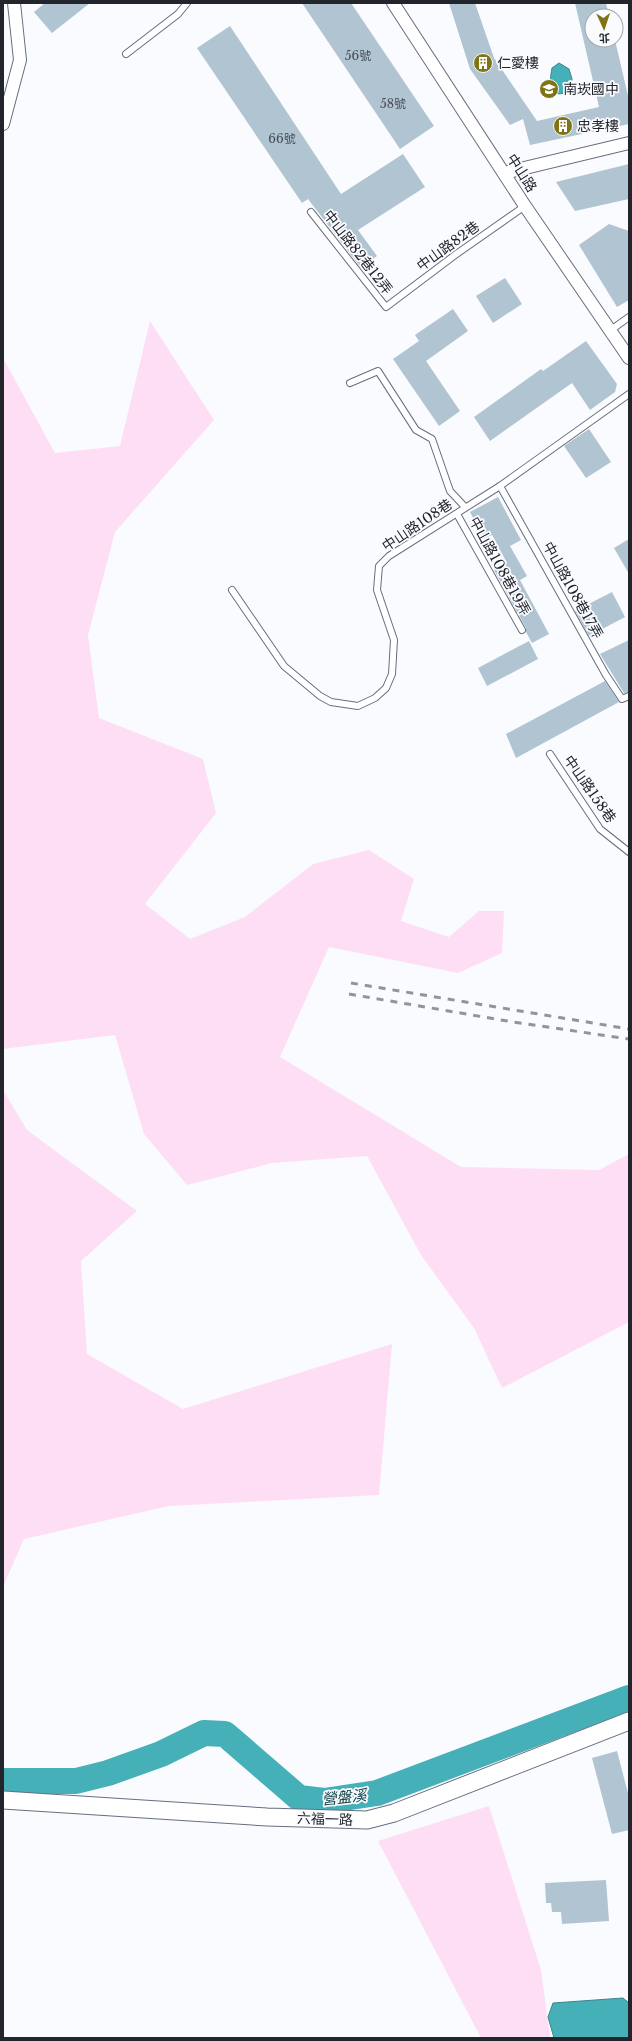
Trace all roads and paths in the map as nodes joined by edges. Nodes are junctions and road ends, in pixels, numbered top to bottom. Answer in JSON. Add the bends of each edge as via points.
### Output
{"nodes":[{"id":1,"x":14,"y":3,"type":"edge"},
{"id":2,"x":187,"y":3,"type":"edge"},
{"id":3,"x":393,"y":3,"type":"edge"},
{"id":4,"x":126,"y":54,"type":"dead end"},
{"id":5,"x":3,"y":124,"type":"edge"},
{"id":6,"x":629,"y":143,"type":"edge"},
{"id":7,"x":504,"y":173,"type":"junction"},
{"id":8,"x":525,"y":206,"type":"junction"},
{"id":9,"x":311,"y":212,"type":"dead end"},
{"id":10,"x":386,"y":307,"type":"joint"},
{"id":11,"x":629,"y":317,"type":"edge"},
{"id":12,"x":611,"y":330,"type":"junction"},
{"id":13,"x":629,"y":358,"type":"edge"},
{"id":14,"x":350,"y":383,"type":"dead end"},
{"id":15,"x":629,"y":394,"type":"edge"},
{"id":16,"x":500,"y":486,"type":"junction"},
{"id":17,"x":465,"y":507,"type":"junction"},
{"id":18,"x":457,"y":514,"type":"junction"},
{"id":19,"x":232,"y":590,"type":"dead end"},
{"id":20,"x":522,"y":630,"type":"dead end"},
{"id":21,"x":629,"y":696,"type":"edge"},
{"id":22,"x":550,"y":754,"type":"dead end"},
{"id":23,"x":629,"y":852,"type":"edge"},
{"id":24,"x":629,"y":1721,"type":"edge"},
{"id":25,"x":3,"y":1800,"type":"edge"}],
"edges":[{"from":1,"to":5,"type":"street","via":[[20,60]]},
{"from":2,"to":4,"type":"lane","via":[[178,14]]},
{"from":3,"to":7,"type":"street","name":"中山路"},
{"from":6,"to":7,"type":"street"},
{"from":7,"to":8,"type":"street","name":"中山路"},
{"from":8,"to":10,"type":"lane","name":"中山路82巷"},
{"from":8,"to":12,"type":"street","name":"中山路"},
{"from":9,"to":10,"type":"lane","name":"中山路82巷12弄"},
{"from":11,"to":12,"type":"lane"},
{"from":12,"to":13,"type":"street","name":"中山路"},
{"from":14,"to":17,"type":"lane","via":[[378,371],[416,430],[432,439],[450,491]]},
{"from":15,"to":16,"type":"lane","name":"中山路108巷"},
{"from":16,"to":17,"type":"lane","name":"中山路108巷"},
{"from":16,"to":21,"type":"lane","name":"中山路108巷17弄","via":[[606,675],[622,699]]},
{"from":17,"to":18,"type":"lane","name":"中山路108巷"},
{"from":18,"to":19,"type":"lane","name":"中山路108巷","via":[[389,556],[378,566],[377,590],[394,640],[392,674],[386,688],[375,698],[358,706],[331,702],[284,666]]},
{"from":18,"to":20,"type":"lane","name":"中山路108巷19弄"},
{"from":22,"to":23,"type":"lane","name":"中山路158巷","via":[[600,828]]},
{"from":24,"to":25,"type":"street","name":"六福一路","via":[[394,1813],[367,1820],[251,1816]]}]}
